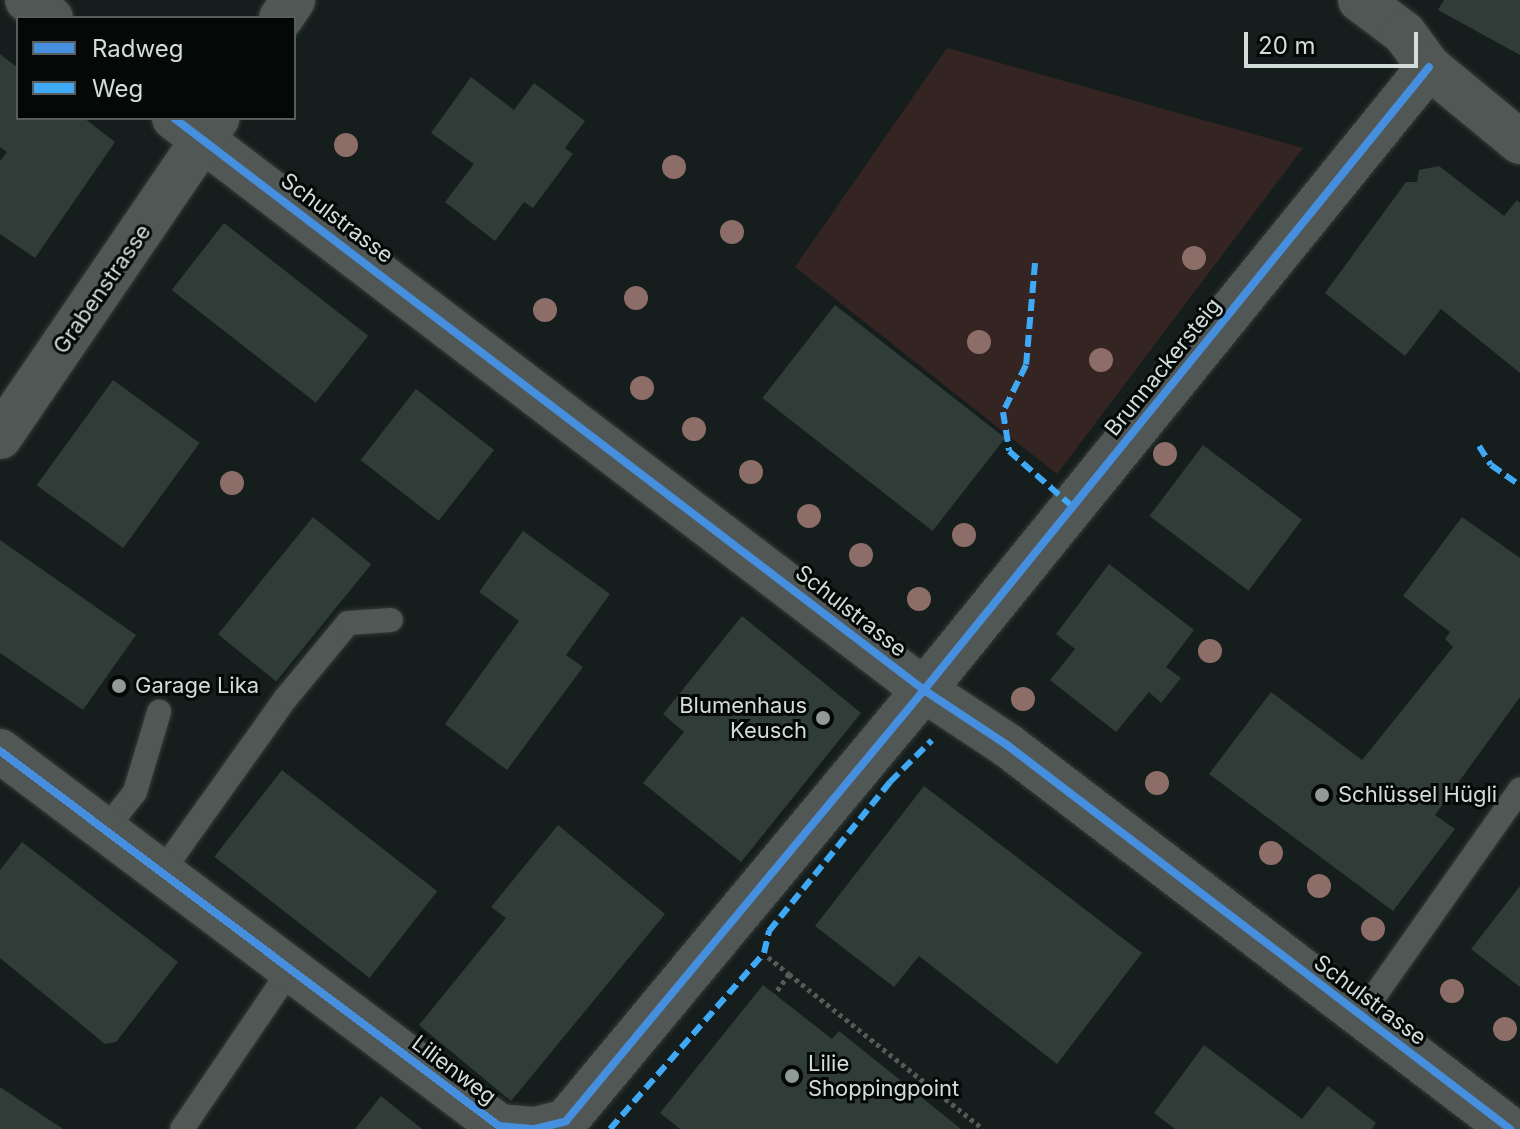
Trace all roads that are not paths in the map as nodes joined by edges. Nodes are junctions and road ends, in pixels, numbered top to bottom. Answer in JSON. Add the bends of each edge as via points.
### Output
{"nodes":[{"id":1,"x":27,"y":0,"type":"edge"},
{"id":2,"x":1360,"y":0,"type":"edge"},
{"id":3,"x":48,"y":16,"type":"edge"},
{"id":4,"x":1406,"y":16,"type":"edge"},
{"id":5,"x":1429,"y":67,"type":"junction"},
{"id":6,"x":198,"y":125,"type":"edge"},
{"id":7,"x":1520,"y":142,"type":"edge"},
{"id":8,"x":0,"y":437,"type":"edge"},
{"id":9,"x":391,"y":620,"type":"dead end"},
{"id":10,"x":924,"y":690,"type":"junction"},
{"id":11,"x":159,"y":712,"type":"dead end"},
{"id":12,"x":0,"y":751,"type":"edge"},
{"id":13,"x":1520,"y":790,"type":"edge"},
{"id":14,"x":105,"y":830,"type":"junction"},
{"id":15,"x":161,"y":873,"type":"junction"},
{"id":16,"x":290,"y":970,"type":"junction"},
{"id":17,"x":1361,"y":1015,"type":"junction"},
{"id":18,"x":564,"y":1125,"type":"edge"},
{"id":19,"x":182,"y":1129,"type":"edge"},
{"id":20,"x":1510,"y":1129,"type":"edge"}],
"edges":[{"from":1,"to":3,"type":"street"},
{"from":2,"to":4,"type":"street"},
{"from":4,"to":5,"type":"street"},
{"from":5,"to":7,"type":"street"},
{"from":5,"to":10,"type":"street","name":"Brunnackersteig"},
{"from":6,"to":8,"type":"street","name":"Grabenstrasse"},
{"from":6,"to":10,"type":"street","name":"Schulstrasse"},
{"from":9,"to":15,"type":"lane","via":[[348,623],[286,698]]},
{"from":10,"to":17,"type":"street","name":"Schulstrasse","via":[[1007,745]]},
{"from":10,"to":18,"type":"street","name":"Lilienweg"},
{"from":11,"to":14,"type":"lane","via":[[135,792]]},
{"from":12,"to":14,"type":"street","name":"Lilienweg"},
{"from":13,"to":17,"type":"lane"},
{"from":14,"to":15,"type":"street","name":"Lilienweg"},
{"from":15,"to":16,"type":"street","name":"Lilienweg"},
{"from":16,"to":18,"type":"street","name":"Lilienweg","via":[[499,1126]]},
{"from":16,"to":19,"type":"lane"},
{"from":17,"to":20,"type":"street","name":"Schulstrasse"}]}
